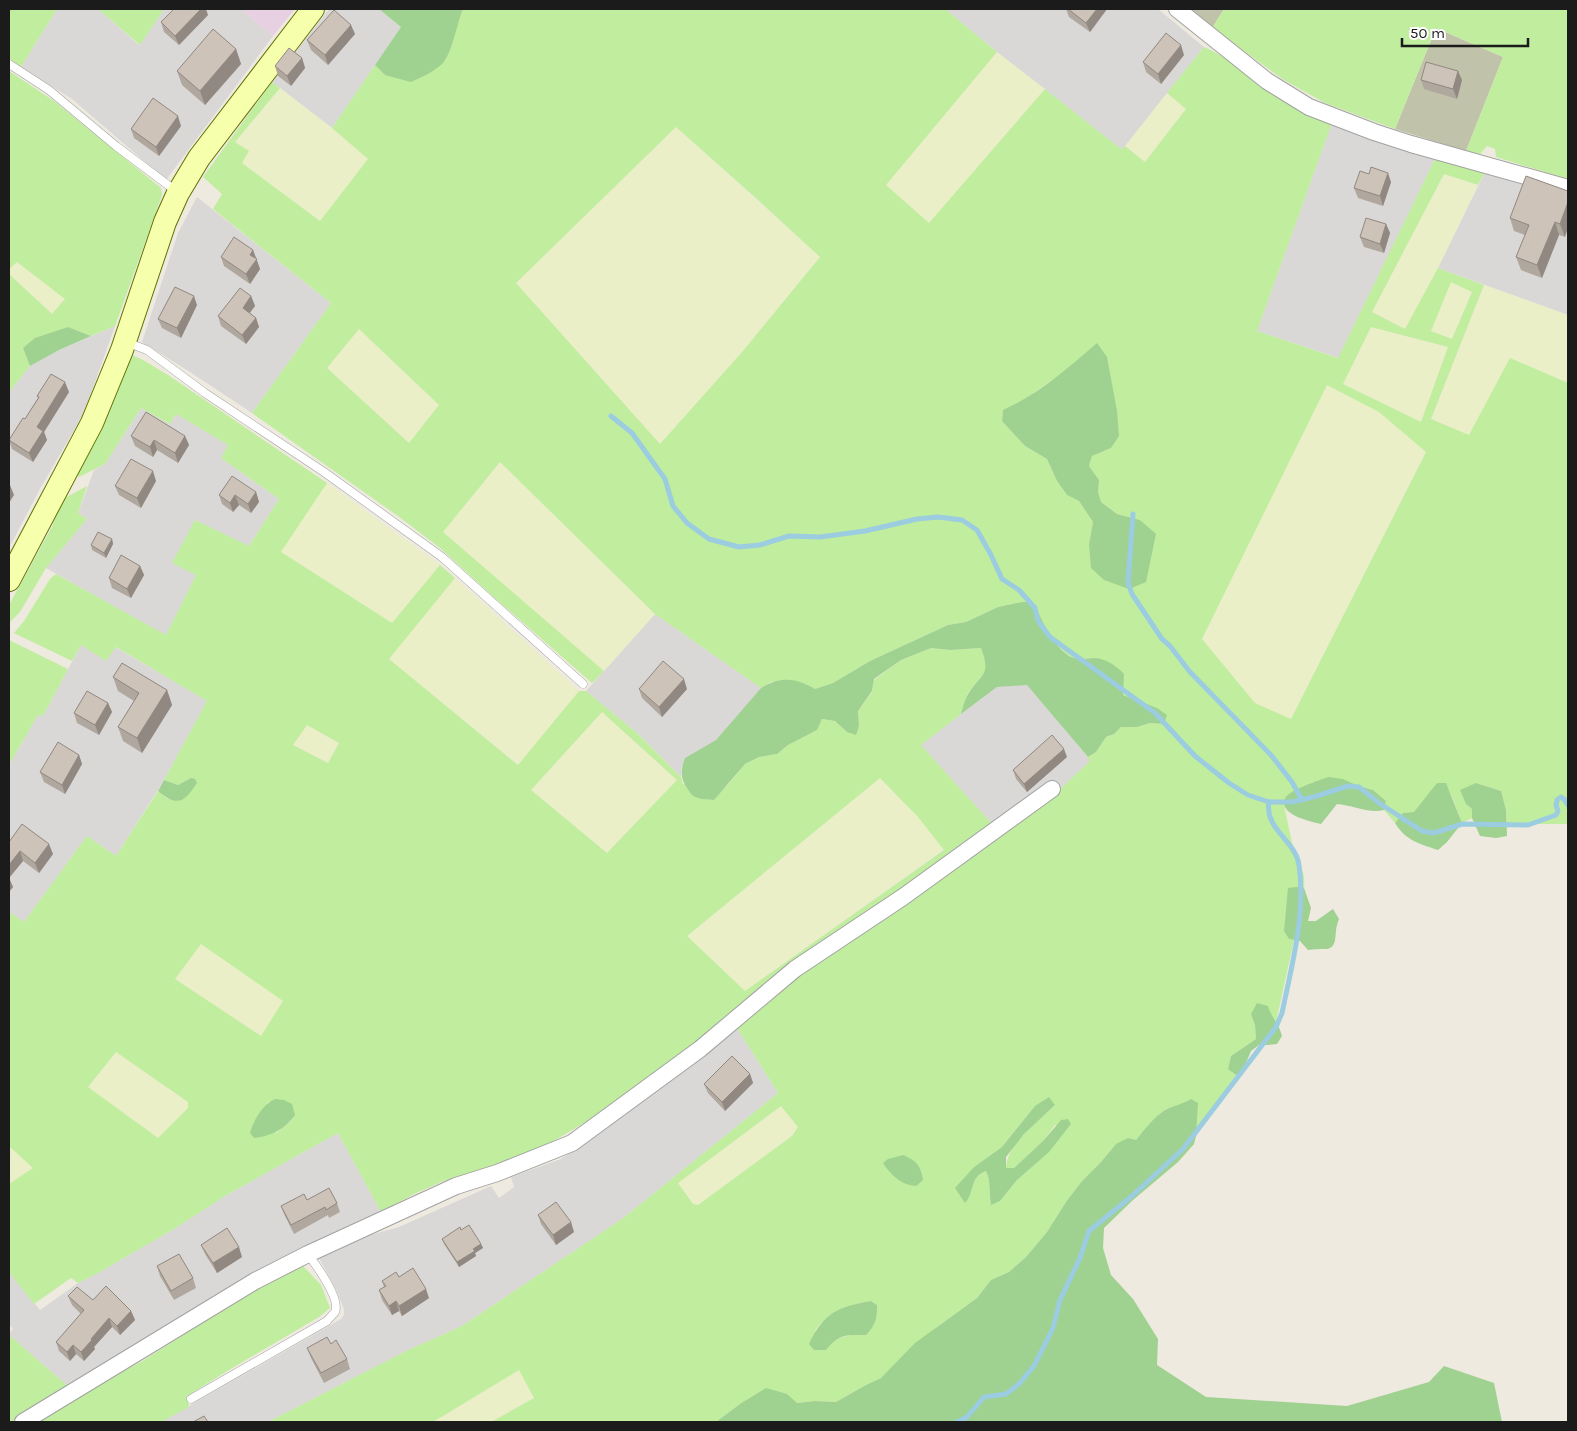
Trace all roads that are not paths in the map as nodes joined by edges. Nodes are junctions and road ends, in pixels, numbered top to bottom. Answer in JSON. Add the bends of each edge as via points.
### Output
{"nodes":[{"id":1,"x":313,"y":9,"type":"edge"},
{"id":2,"x":1177,"y":9,"type":"edge"},
{"id":3,"x":9,"y":64,"type":"edge"},
{"id":4,"x":1568,"y":188,"type":"edge"},
{"id":5,"x":178,"y":193,"type":"junction"},
{"id":6,"x":124,"y":341,"type":"junction"},
{"id":7,"x":9,"y":580,"type":"edge"},
{"id":8,"x":583,"y":684,"type":"dead end"},
{"id":9,"x":1052,"y":789,"type":"dead end"},
{"id":10,"x":308,"y":1254,"type":"junction"},
{"id":11,"x":191,"y":1399,"type":"dead end"},
{"id":12,"x":23,"y":1422,"type":"edge"}],
"edges":[{"from":1,"to":5,"type":"street","via":[[199,158]]},
{"from":2,"to":4,"type":"street","via":[[1267,81],[1309,107],[1411,144]]},
{"from":3,"to":5,"type":"lane","via":[[49,90]]},
{"from":5,"to":6,"type":"street"},
{"from":6,"to":7,"type":"street","via":[[92,423]]},
{"from":6,"to":8,"type":"lane","via":[[147,350],[442,557]]},
{"from":9,"to":10,"type":"street","via":[[903,897],[795,969],[700,1049],[572,1143],[456,1186]]},
{"from":10,"to":11,"type":"lane","via":[[334,1295],[335,1313]]},
{"from":10,"to":12,"type":"street","via":[[255,1281]]}]}
